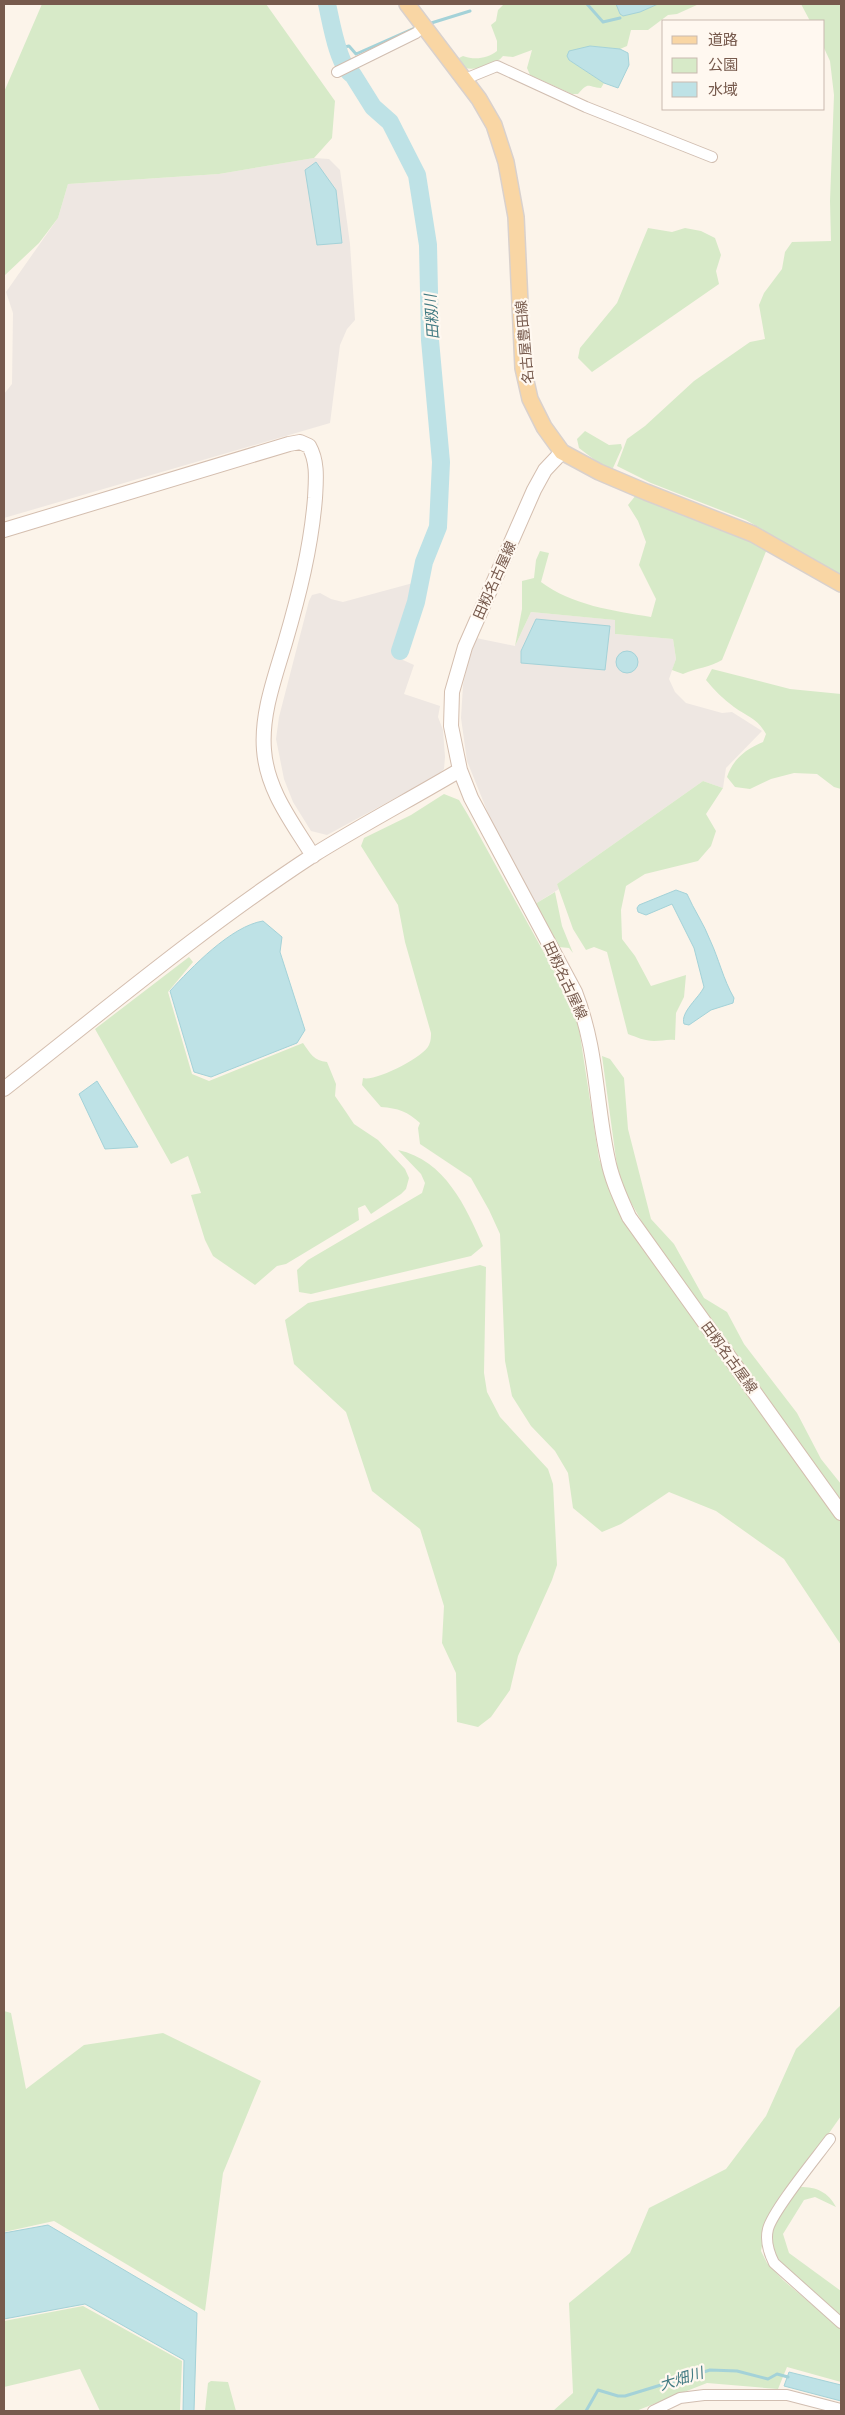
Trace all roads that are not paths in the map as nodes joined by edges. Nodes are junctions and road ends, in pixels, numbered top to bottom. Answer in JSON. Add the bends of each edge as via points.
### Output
{"nodes":[{"id":1,"x":407,"y":4,"type":"edge"},
{"id":2,"x":424,"y":26,"type":"junction"},
{"id":3,"x":340,"y":70,"type":"dead end"},
{"id":4,"x":465,"y":79,"type":"junction"},
{"id":5,"x":712,"y":157,"type":"dead end"},
{"id":6,"x":562,"y":452,"type":"junction"},
{"id":7,"x":4,"y":530,"type":"edge"},
{"id":8,"x":841,"y":584,"type":"edge"},
{"id":9,"x":460,"y":770,"type":"junction"},
{"id":10,"x":313,"y":856,"type":"junction"},
{"id":11,"x":4,"y":1089,"type":"edge"},
{"id":12,"x":841,"y":1513,"type":"edge"},
{"id":13,"x":830,"y":2139,"type":"dead end"},
{"id":14,"x":841,"y":2324,"type":"edge"},
{"id":15,"x":841,"y":2409,"type":"edge"},
{"id":16,"x":653,"y":2411,"type":"edge"}],
"edges":[{"from":1,"to":2,"type":"main road","name":"名古屋豊田線"},
{"from":2,"to":3,"type":"street"},
{"from":2,"to":4,"type":"main road","name":"名古屋豊田線"},
{"from":4,"to":5,"type":"street","via":[[498,66],[586,107]]},
{"from":4,"to":6,"type":"main road","name":"名古屋豊田線","via":[[494,125],[506,162],[516,217],[523,368],[530,399]]},
{"from":6,"to":8,"type":"main road","name":"名古屋豊田線","via":[[631,486],[753,534]]},
{"from":6,"to":9,"type":"street","name":"田籾名古屋線","via":[[545,470],[534,490],[465,647],[452,692],[451,726]]},
{"from":7,"to":10,"type":"street","via":[[289,444],[300,442],[310,446],[316,462],[311,536],[267,708],[264,751],[267,772],[277,798]]},
{"from":9,"to":10,"type":"street"},
{"from":9,"to":12,"type":"street","name":"田籾名古屋線","via":[[471,798],[575,992],[586,1020],[593,1048],[608,1160],[616,1190],[630,1217]]},
{"from":10,"to":11,"type":"street","via":[[183,949]]},
{"from":13,"to":14,"type":"street","via":[[772,2220],[767,2240],[774,2263]]},
{"from":15,"to":16,"type":"street","via":[[787,2395],[704,2395],[680,2398]]}]}
